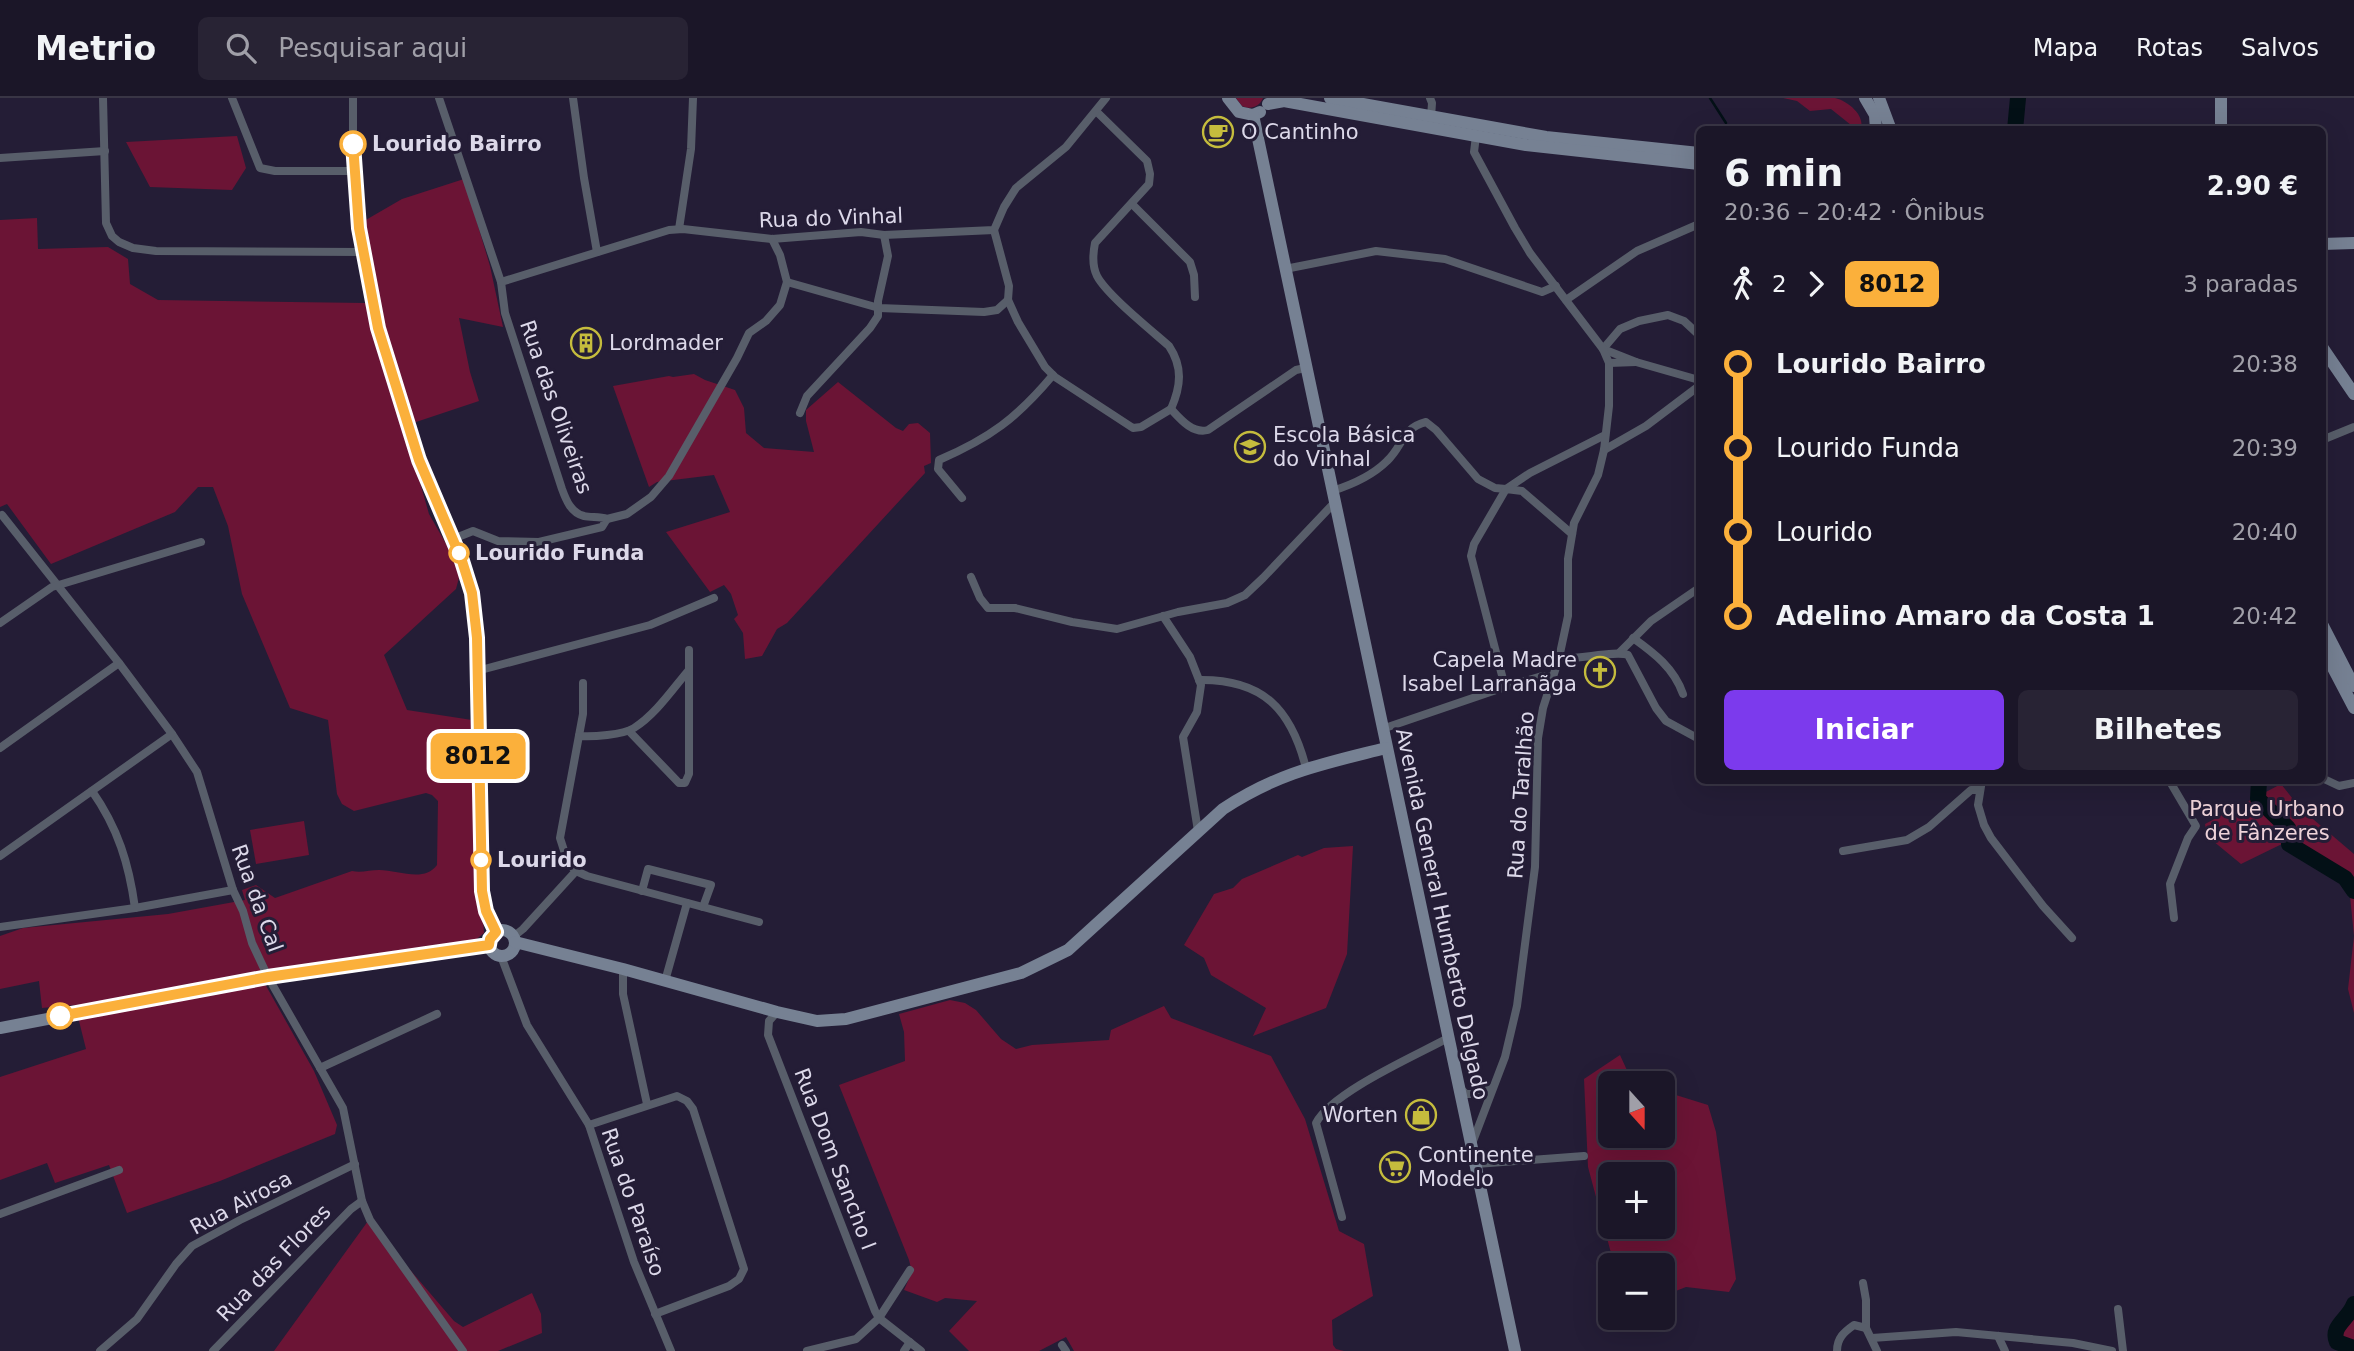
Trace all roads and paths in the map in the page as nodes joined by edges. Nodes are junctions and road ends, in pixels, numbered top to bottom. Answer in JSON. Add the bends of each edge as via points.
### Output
{"nodes":[{"id":1,"x":103,"y":98,"type":"edge"},
{"id":2,"x":232,"y":98,"type":"edge"},
{"id":3,"x":353,"y":98,"type":"edge"},
{"id":4,"x":439,"y":98,"type":"edge"},
{"id":5,"x":573,"y":98,"type":"edge"},
{"id":6,"x":1107,"y":98,"type":"edge"},
{"id":7,"x":1330,"y":98,"type":"edge"},
{"id":8,"x":1430,"y":98,"type":"edge"},
{"id":9,"x":1865,"y":98,"type":"edge"},
{"id":10,"x":1879,"y":98,"type":"edge"},
{"id":11,"x":2221,"y":98,"type":"edge"},
{"id":12,"x":1230,"y":99,"type":"edge"},
{"id":13,"x":691,"y":100,"type":"edge"},
{"id":14,"x":1269,"y":101,"type":"edge"},
{"id":15,"x":1097,"y":113,"type":"junction"},
{"id":16,"x":1252,"y":115,"type":"junction"},
{"id":17,"x":1431,"y":117,"type":"junction"},
{"id":18,"x":1876,"y":126,"type":"edge"},
{"id":19,"x":1890,"y":126,"type":"edge"},
{"id":20,"x":2221,"y":126,"type":"edge"},
{"id":21,"x":1476,"y":136,"type":"junction"},
{"id":22,"x":105,"y":151,"type":"junction"},
{"id":23,"x":1696,"y":153,"type":"edge"},
{"id":24,"x":0,"y":158,"type":"edge"},
{"id":25,"x":1696,"y":164,"type":"edge"},
{"id":26,"x":353,"y":171,"type":"junction"},
{"id":27,"x":1132,"y":204,"type":"junction"},
{"id":28,"x":1696,"y":225,"type":"edge"},
{"id":29,"x":679,"y":229,"type":"junction"},
{"id":30,"x":994,"y":230,"type":"junction"},
{"id":31,"x":884,"y":235,"type":"junction"},
{"id":32,"x":772,"y":239,"type":"junction"},
{"id":33,"x":2354,"y":243,"type":"edge"},
{"id":34,"x":2326,"y":244,"type":"edge"},
{"id":35,"x":363,"y":251,"type":"junction"},
{"id":36,"x":597,"y":252,"type":"junction"},
{"id":37,"x":1285,"y":269,"type":"junction"},
{"id":38,"x":501,"y":282,"type":"junction"},
{"id":39,"x":787,"y":282,"type":"junction"},
{"id":40,"x":1556,"y":286,"type":"junction"},
{"id":41,"x":1195,"y":297,"type":"dead end"},
{"id":42,"x":1008,"y":300,"type":"junction"},
{"id":43,"x":1566,"y":300,"type":"junction"},
{"id":44,"x":879,"y":308,"type":"junction"},
{"id":45,"x":1696,"y":332,"type":"edge"},
{"id":46,"x":1603,"y":349,"type":"junction"},
{"id":47,"x":2326,"y":353,"type":"edge"},
{"id":48,"x":1636,"y":362,"type":"junction"},
{"id":49,"x":1609,"y":363,"type":"junction"},
{"id":50,"x":1306,"y":368,"type":"junction"},
{"id":51,"x":1053,"y":375,"type":"junction"},
{"id":52,"x":1696,"y":379,"type":"edge"},
{"id":53,"x":1696,"y":388,"type":"edge"},
{"id":54,"x":2354,"y":394,"type":"edge"},
{"id":55,"x":1171,"y":409,"type":"junction"},
{"id":56,"x":800,"y":413,"type":"dead end"},
{"id":57,"x":2354,"y":427,"type":"edge"},
{"id":58,"x":1605,"y":435,"type":"junction"},
{"id":59,"x":2326,"y":438,"type":"edge"},
{"id":60,"x":1604,"y":450,"type":"junction"},
{"id":61,"x":1506,"y":489,"type":"junction"},
{"id":62,"x":1334,"y":496,"type":"junction"},
{"id":63,"x":962,"y":498,"type":"dead end"},
{"id":64,"x":2,"y":515,"type":"dead end"},
{"id":65,"x":607,"y":519,"type":"junction"},
{"id":66,"x":1572,"y":534,"type":"junction"},
{"id":67,"x":453,"y":539,"type":"junction"},
{"id":68,"x":201,"y":542,"type":"dead end"},
{"id":69,"x":971,"y":577,"type":"dead end"},
{"id":70,"x":59,"y":585,"type":"junction"},
{"id":71,"x":1696,"y":590,"type":"edge"},
{"id":72,"x":714,"y":598,"type":"dead end"},
{"id":73,"x":1163,"y":616,"type":"junction"},
{"id":74,"x":0,"y":623,"type":"edge"},
{"id":75,"x":2326,"y":632,"type":"edge"},
{"id":76,"x":1633,"y":638,"type":"junction"},
{"id":77,"x":689,"y":650,"type":"dead end"},
{"id":78,"x":1620,"y":652,"type":"junction"},
{"id":79,"x":2326,"y":655,"type":"edge"},
{"id":80,"x":1559,"y":658,"type":"junction"},
{"id":81,"x":118,"y":663,"type":"junction"},
{"id":82,"x":477,"y":671,"type":"junction"},
{"id":83,"x":688,"y":671,"type":"junction"},
{"id":84,"x":1553,"y":677,"type":"junction"},
{"id":85,"x":1199,"y":680,"type":"junction"},
{"id":86,"x":583,"y":683,"type":"dead end"},
{"id":87,"x":2354,"y":686,"type":"edge"},
{"id":88,"x":1505,"y":687,"type":"junction"},
{"id":89,"x":1683,"y":694,"type":"dead end"},
{"id":90,"x":2354,"y":708,"type":"edge"},
{"id":91,"x":1382,"y":729,"type":"junction"},
{"id":92,"x":629,"y":731,"type":"junction"},
{"id":93,"x":172,"y":734,"type":"junction"},
{"id":94,"x":579,"y":736,"type":"junction"},
{"id":95,"x":1696,"y":737,"type":"edge"},
{"id":96,"x":0,"y":748,"type":"edge"},
{"id":97,"x":1386,"y":748,"type":"junction"},
{"id":98,"x":1306,"y":768,"type":"junction"},
{"id":99,"x":2326,"y":780,"type":"edge"},
{"id":100,"x":2354,"y":783,"type":"edge"},
{"id":101,"x":1981,"y":784,"type":"edge"},
{"id":102,"x":2171,"y":784,"type":"edge"},
{"id":103,"x":1980,"y":790,"type":"junction"},
{"id":104,"x":92,"y":791,"type":"junction"},
{"id":105,"x":1198,"y":831,"type":"junction"},
{"id":106,"x":1843,"y":851,"type":"dead end"},
{"id":107,"x":0,"y":856,"type":"edge"},
{"id":108,"x":576,"y":871,"type":"junction"},
{"id":109,"x":233,"y":890,"type":"junction"},
{"id":110,"x":642,"y":891,"type":"junction"},
{"id":111,"x":687,"y":903,"type":"junction"},
{"id":112,"x":704,"y":907,"type":"junction"},
{"id":113,"x":135,"y":908,"type":"junction"},
{"id":114,"x":2174,"y":918,"type":"dead end"},
{"id":115,"x":760,"y":922,"type":"dead end"},
{"id":116,"x":0,"y":928,"type":"edge"},
{"id":117,"x":496,"y":932,"type":"junction"},
{"id":118,"x":2072,"y":938,"type":"dead end"},
{"id":119,"x":514,"y":939,"type":"junction"},
{"id":120,"x":489,"y":945,"type":"junction"},
{"id":121,"x":501,"y":956,"type":"junction"},
{"id":122,"x":623,"y":970,"type":"junction"},
{"id":123,"x":268,"y":977,"type":"junction"},
{"id":124,"x":665,"y":981,"type":"junction"},
{"id":125,"x":777,"y":1012,"type":"junction"},
{"id":126,"x":437,"y":1014,"type":"dead end"},
{"id":127,"x":0,"y":1028,"type":"edge"},
{"id":128,"x":1448,"y":1038,"type":"junction"},
{"id":129,"x":320,"y":1068,"type":"junction"},
{"id":130,"x":1494,"y":1083,"type":"junction"},
{"id":131,"x":1460,"y":1088,"type":"junction"},
{"id":132,"x":648,"y":1104,"type":"junction"},
{"id":133,"x":589,"y":1125,"type":"junction"},
{"id":134,"x":1472,"y":1144,"type":"junction"},
{"id":135,"x":1584,"y":1156,"type":"dead end"},
{"id":136,"x":355,"y":1164,"type":"junction"},
{"id":137,"x":1476,"y":1164,"type":"junction"},
{"id":138,"x":119,"y":1170,"type":"dead end"},
{"id":139,"x":362,"y":1200,"type":"junction"},
{"id":140,"x":0,"y":1214,"type":"edge"},
{"id":141,"x":1342,"y":1217,"type":"dead end"},
{"id":142,"x":910,"y":1270,"type":"dead end"},
{"id":143,"x":1863,"y":1283,"type":"dead end"},
{"id":144,"x":2118,"y":1309,"type":"dead end"},
{"id":145,"x":654,"y":1314,"type":"junction"},
{"id":146,"x":879,"y":1318,"type":"junction"},
{"id":147,"x":1866,"y":1328,"type":"junction"},
{"id":148,"x":1998,"y":1336,"type":"junction"},
{"id":149,"x":1872,"y":1338,"type":"junction"},
{"id":150,"x":910,"y":1342,"type":"junction"},
{"id":151,"x":100,"y":1351,"type":"edge"},
{"id":152,"x":213,"y":1351,"type":"edge"},
{"id":153,"x":463,"y":1351,"type":"edge"},
{"id":154,"x":671,"y":1351,"type":"edge"},
{"id":155,"x":807,"y":1351,"type":"edge"},
{"id":156,"x":904,"y":1351,"type":"edge"},
{"id":157,"x":921,"y":1351,"type":"edge"},
{"id":158,"x":1515,"y":1351,"type":"edge"},
{"id":159,"x":1837,"y":1351,"type":"edge"},
{"id":160,"x":1877,"y":1351,"type":"edge"},
{"id":161,"x":2005,"y":1351,"type":"edge"},
{"id":162,"x":2112,"y":1351,"type":"edge"},
{"id":163,"x":2123,"y":1351,"type":"edge"}],
"edges":[{"from":1,"to":22,"type":"street"},
{"from":2,"to":26,"type":"street","via":[[260,168]]},
{"from":3,"to":26,"type":"street"},
{"from":4,"to":38,"type":"street"},
{"from":5,"to":36,"type":"street"},
{"from":6,"to":15,"type":"street"},
{"from":7,"to":17,"type":"street"},
{"from":8,"to":17,"type":"street"},
{"from":9,"to":18,"type":"street"},
{"from":10,"to":19,"type":"street"},
{"from":11,"to":20,"type":"street"},
{"from":12,"to":16,"type":"street","via":[[1239,112]]},
{"from":13,"to":29,"type":"street","via":[[691,149]]},
{"from":14,"to":16,"type":"street"},
{"from":14,"to":21,"type":"street"},
{"from":15,"to":27,"type":"street","via":[[1147,161],[1149,184]]},
{"from":15,"to":30,"type":"street","via":[[1066,148],[1016,188]]},
{"from":16,"to":37,"type":"street","name":"Avenida General Humberto Delgado"},
{"from":17,"to":23,"type":"street","via":[[1546,137]]},
{"from":21,"to":25,"type":"street"},
{"from":21,"to":40,"type":"street","name":"Rua do Taralhão","via":[[1474,152],[1514,228]]},
{"from":22,"to":24,"type":"street"},
{"from":22,"to":35,"type":"street","via":[[106,223],[112,236],[133,248]]},
{"from":26,"to":35,"type":"street"},
{"from":27,"to":41,"type":"street","via":[[1190,262]]},
{"from":27,"to":55,"type":"street","via":[[1095,243],[1096,274],[1174,354],[1181,377]]},
{"from":28,"to":43,"type":"street","via":[[1637,251]]},
{"from":29,"to":32,"type":"street","name":"Rua do Vinhal"},
{"from":29,"to":36,"type":"street","name":"Rua do Vinhal"},
{"from":30,"to":31,"type":"street","name":"Rua do Vinhal"},
{"from":30,"to":42,"type":"street","via":[[1009,286]]},
{"from":31,"to":32,"type":"street","name":"Rua do Vinhal","via":[[861,232]]},
{"from":31,"to":44,"type":"street","via":[[888,256]]},
{"from":32,"to":39,"type":"street"},
{"from":33,"to":34,"type":"street"},
{"from":35,"to":67,"type":"street","via":[[378,328],[405,418]]},
{"from":36,"to":38,"type":"street","name":"Rua do Vinhal"},
{"from":37,"to":40,"type":"street","via":[[1376,251],[1445,259],[1542,292]]},
{"from":37,"to":50,"type":"street","name":"Avenida General Humberto Delgado"},
{"from":38,"to":65,"type":"street","name":"Rua das Oliveiras","via":[[505,313],[570,507],[583,516]]},
{"from":39,"to":44,"type":"street"},
{"from":39,"to":65,"type":"street","via":[[780,305],[749,333],[669,476],[627,514]]},
{"from":40,"to":43,"type":"street","name":"Rua do Taralhão"},
{"from":42,"to":44,"type":"street","via":[[997,310],[984,312]]},
{"from":42,"to":51,"type":"street"},
{"from":43,"to":46,"type":"street","name":"Rua do Taralhão"},
{"from":44,"to":56,"type":"street","via":[[870,328],[807,396]]},
{"from":45,"to":46,"type":"street","via":[[1668,315],[1639,320],[1620,329]]},
{"from":46,"to":48,"type":"street"},
{"from":46,"to":49,"type":"street","name":"Rua do Taralhão"},
{"from":47,"to":54,"type":"street"},
{"from":48,"to":49,"type":"street"},
{"from":48,"to":52,"type":"street"},
{"from":49,"to":58,"type":"street","name":"Rua do Taralhão"},
{"from":50,"to":55,"type":"street","via":[[1296,370],[1208,430],[1195,430]]},
{"from":50,"to":62,"type":"street","name":"Avenida General Humberto Delgado"},
{"from":51,"to":55,"type":"street","via":[[1133,428]]},
{"from":51,"to":63,"type":"street","via":[[1006,424],[939,460],[938,469]]},
{"from":53,"to":60,"type":"street"},
{"from":57,"to":59,"type":"street"},
{"from":58,"to":60,"type":"street","name":"Rua do Taralhão"},
{"from":58,"to":61,"type":"street"},
{"from":60,"to":66,"type":"street","name":"Rua do Taralhão"},
{"from":61,"to":62,"type":"street","via":[[1478,479],[1426,422],[1405,435],[1388,461]]},
{"from":61,"to":66,"type":"street","via":[[1522,491]]},
{"from":61,"to":88,"type":"street","via":[[1471,556]]},
{"from":62,"to":73,"type":"street","via":[[1245,595]]},
{"from":62,"to":91,"type":"street","name":"Avenida General Humberto Delgado"},
{"from":64,"to":70,"type":"street","name":"Rua da Cal"},
{"from":65,"to":67,"type":"street","name":"Rua das Oliveiras","via":[[602,527],[538,542],[498,541],[473,531]]},
{"from":66,"to":80,"type":"street","name":"Rua do Taralhão","via":[[1568,616]]},
{"from":67,"to":82,"type":"street","via":[[472,593]]},
{"from":68,"to":70,"type":"street"},
{"from":69,"to":73,"type":"street","via":[[988,608],[1015,608],[1117,629]]},
{"from":70,"to":74,"type":"street"},
{"from":70,"to":81,"type":"street","name":"Rua da Cal"},
{"from":71,"to":76,"type":"street"},
{"from":72,"to":82,"type":"street","via":[[650,625]]},
{"from":73,"to":85,"type":"street"},
{"from":75,"to":87,"type":"street"},
{"from":76,"to":78,"type":"street"},
{"from":76,"to":89,"type":"street","via":[[1659,656]]},
{"from":77,"to":83,"type":"street"},
{"from":78,"to":80,"type":"street"},
{"from":78,"to":95,"type":"street","via":[[1632,659],[1666,721]]},
{"from":79,"to":90,"type":"street"},
{"from":80,"to":84,"type":"street","name":"Rua do Taralhão"},
{"from":81,"to":93,"type":"street","name":"Rua da Cal"},
{"from":81,"to":96,"type":"street"},
{"from":82,"to":117,"type":"street","via":[[482,891]]},
{"from":83,"to":92,"type":"street","via":[[646,719]]},
{"from":83,"to":92,"type":"street","via":[[689,774],[685,783],[670,775]]},
{"from":84,"to":88,"type":"street"},
{"from":84,"to":130,"type":"street","name":"Rua do Taralhão","via":[[1538,738],[1535,867],[1517,1006]]},
{"from":85,"to":98,"type":"street","via":[[1247,687],[1281,709],[1294,729]]},
{"from":85,"to":105,"type":"street","via":[[1197,712],[1183,737]]},
{"from":86,"to":94,"type":"street"},
{"from":88,"to":91,"type":"street"},
{"from":91,"to":97,"type":"street","name":"Avenida General Humberto Delgado"},
{"from":92,"to":94,"type":"street"},
{"from":93,"to":104,"type":"street"},
{"from":93,"to":109,"type":"street","name":"Rua da Cal","via":[[197,772]]},
{"from":94,"to":108,"type":"street","via":[[561,838],[564,855]]},
{"from":97,"to":98,"type":"street"},
{"from":97,"to":128,"type":"street","name":"Avenida General Humberto Delgado"},
{"from":98,"to":105,"type":"street","via":[[1244,795]]},
{"from":99,"to":100,"type":"street","via":[[2339,786]]},
{"from":101,"to":103,"type":"street"},
{"from":102,"to":114,"type":"street","via":[[2196,826],[2170,884]]},
{"from":103,"to":106,"type":"street","via":[[1971,790],[1907,840]]},
{"from":103,"to":118,"type":"street","via":[[1980,814],[1991,838]]},
{"from":104,"to":107,"type":"street"},
{"from":104,"to":113,"type":"street","via":[[114,825],[131,877]]},
{"from":105,"to":125,"type":"street","via":[[1068,950],[1035,967],[846,1019],[817,1021]]},
{"from":108,"to":110,"type":"street"},
{"from":108,"to":119,"type":"street"},
{"from":109,"to":113,"type":"street"},
{"from":109,"to":123,"type":"street","name":"Rua da Cal"},
{"from":110,"to":111,"type":"street"},
{"from":110,"to":112,"type":"street","via":[[648,869],[710,885]]},
{"from":111,"to":112,"type":"street"},
{"from":111,"to":124,"type":"street"},
{"from":112,"to":115,"type":"street"},
{"from":113,"to":116,"type":"street"},
{"from":117,"to":119,"type":"street","via":[[504,930]]},
{"from":117,"to":120,"type":"street"},
{"from":119,"to":121,"type":"street","via":[[512,952]]},
{"from":119,"to":122,"type":"street"},
{"from":120,"to":121,"type":"street"},
{"from":120,"to":123,"type":"street"},
{"from":121,"to":133,"type":"street","name":"Rua do Paraíso","via":[[527,1024]]},
{"from":122,"to":124,"type":"street"},
{"from":122,"to":132,"type":"street","via":[[623,993]]},
{"from":123,"to":127,"type":"street"},
{"from":123,"to":129,"type":"street","name":"Rua da Cal"},
{"from":124,"to":125,"type":"street"},
{"from":125,"to":146,"type":"street","name":"Rua Dom Sancho I","via":[[769,1021],[768,1035]]},
{"from":126,"to":129,"type":"street"},
{"from":128,"to":131,"type":"street","name":"Avenida General Humberto Delgado"},
{"from":128,"to":141,"type":"street","via":[[1322,1112],[1316,1123]]},
{"from":129,"to":136,"type":"street","name":"Rua da Cal","via":[[343,1108]]},
{"from":130,"to":131,"type":"street","via":[[1483,1094],[1466,1094]]},
{"from":130,"to":134,"type":"street","name":"Rua do Taralhão"},
{"from":131,"to":134,"type":"street","name":"Avenida General Humberto Delgado"},
{"from":132,"to":133,"type":"street"},
{"from":132,"to":145,"type":"street","via":[[677,1096],[693,1109],[744,1269],[729,1286]]},
{"from":133,"to":145,"type":"street","name":"Rua do Paraíso"},
{"from":134,"to":137,"type":"street","name":"Avenida General Humberto Delgado"},
{"from":135,"to":137,"type":"street"},
{"from":136,"to":139,"type":"street","name":"Rua da Cal"},
{"from":136,"to":151,"type":"street","name":"Rua Airosa","via":[[192,1246],[137,1319]]},
{"from":137,"to":158,"type":"street","name":"Avenida General Humberto Delgado"},
{"from":138,"to":140,"type":"street"},
{"from":139,"to":152,"type":"street","name":"Rua das Flores"},
{"from":139,"to":153,"type":"street","name":"Rua da Cal","via":[[370,1220]]},
{"from":142,"to":146,"type":"street"},
{"from":143,"to":147,"type":"street"},
{"from":144,"to":163,"type":"street"},
{"from":145,"to":154,"type":"street","name":"Rua do Paraíso"},
{"from":146,"to":150,"type":"street"},
{"from":146,"to":155,"type":"street","via":[[856,1339]]},
{"from":147,"to":149,"type":"street"},
{"from":147,"to":159,"type":"street","via":[[1854,1325],[1845,1331]]},
{"from":148,"to":149,"type":"street","via":[[1956,1332]]},
{"from":148,"to":161,"type":"street"},
{"from":148,"to":162,"type":"street"},
{"from":149,"to":160,"type":"street"},
{"from":150,"to":156,"type":"street"},
{"from":150,"to":157,"type":"street"}]}
